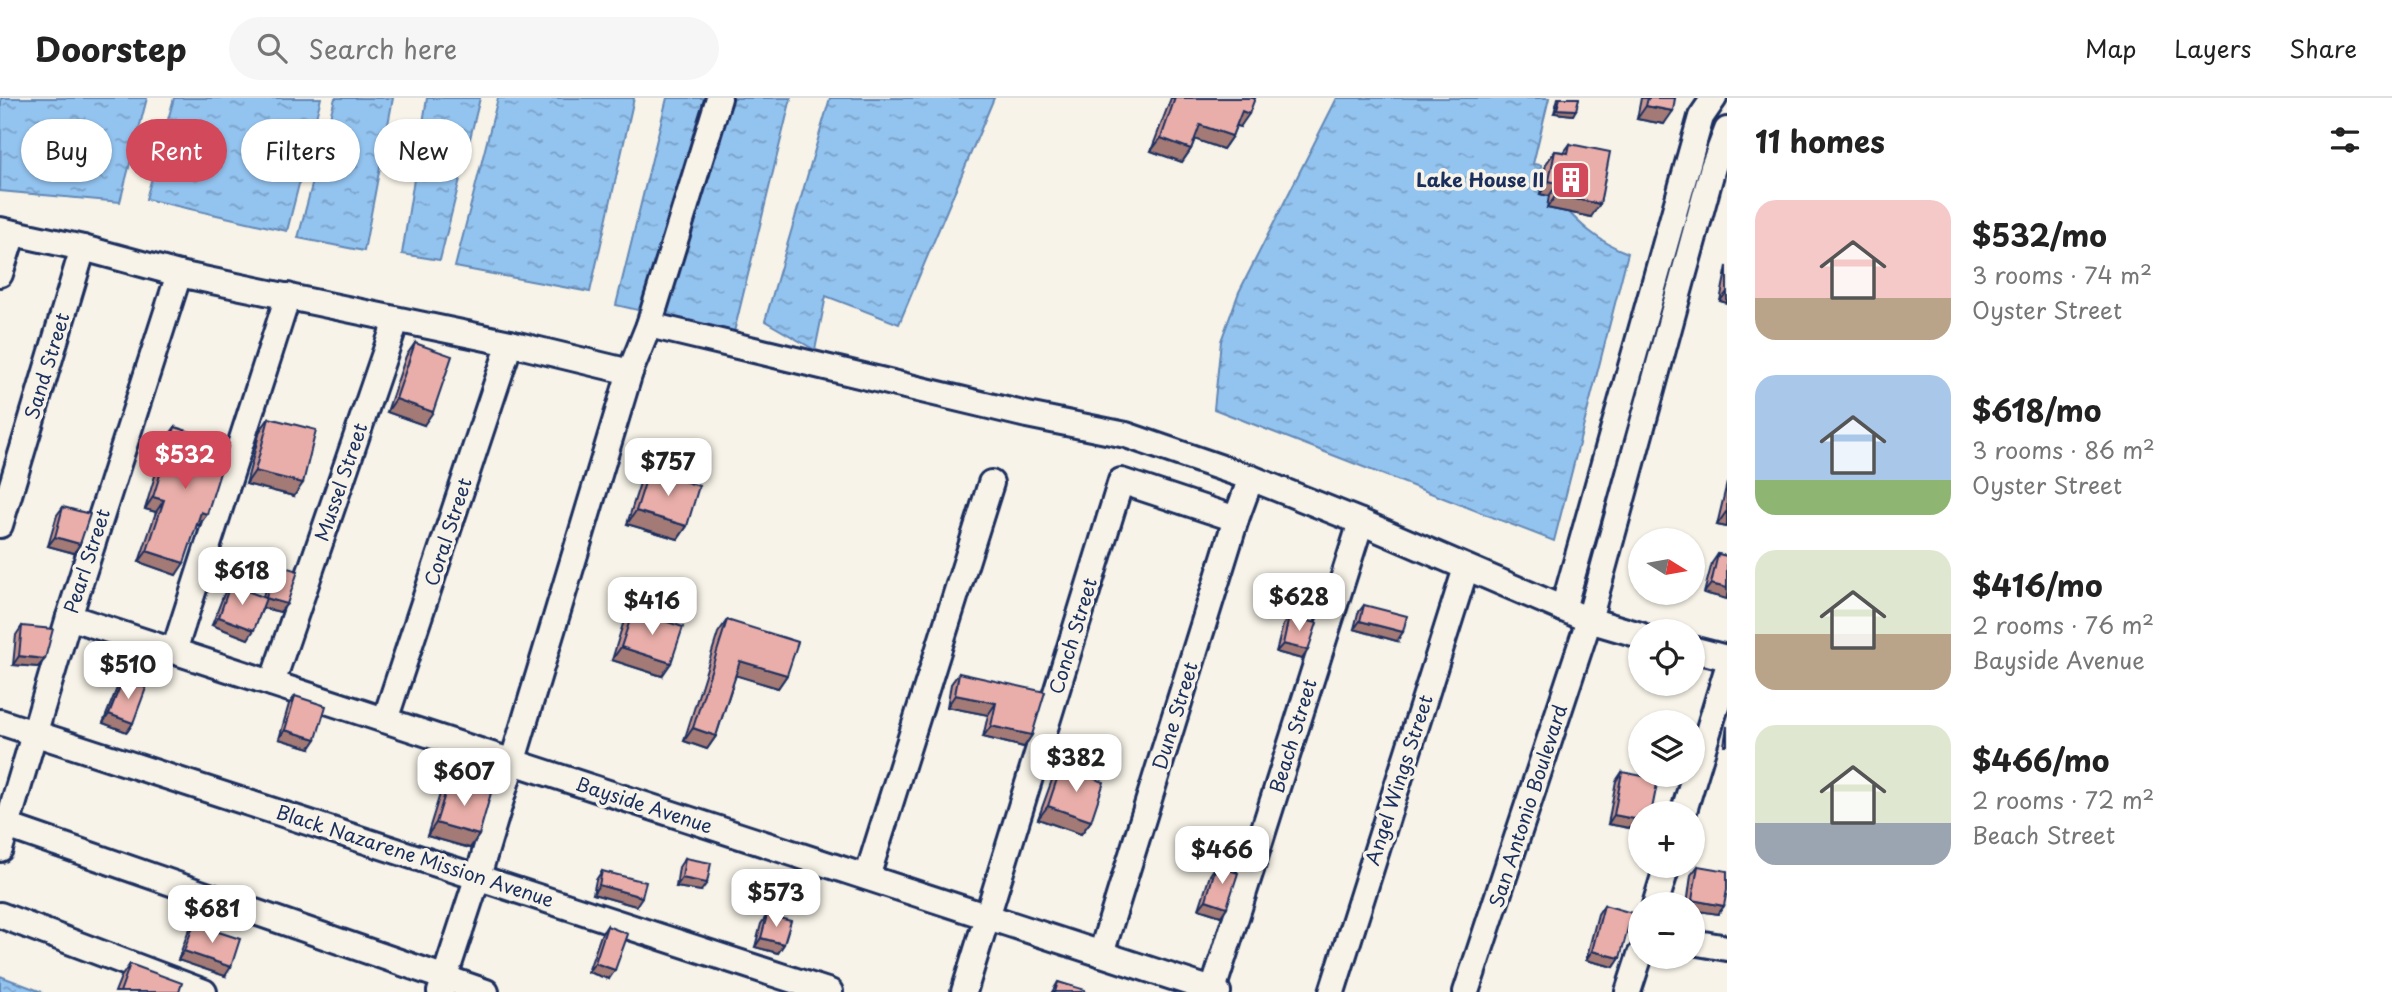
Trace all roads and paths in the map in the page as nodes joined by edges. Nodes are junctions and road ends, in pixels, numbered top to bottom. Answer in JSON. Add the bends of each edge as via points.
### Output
{"nodes":[{"id":1,"x":719,"y":98,"type":"edge"},
{"id":2,"x":1714,"y":98,"type":"edge"},
{"id":3,"x":1727,"y":130,"type":"edge"},
{"id":4,"x":6,"y":231,"type":"edge"},
{"id":5,"x":83,"y":248,"type":"junction"},
{"id":6,"x":0,"y":274,"type":"edge"},
{"id":7,"x":179,"y":274,"type":"junction"},
{"id":8,"x":288,"y":296,"type":"junction"},
{"id":9,"x":396,"y":321,"type":"junction"},
{"id":10,"x":649,"y":325,"type":"junction"},
{"id":11,"x":510,"y":343,"type":"junction"},
{"id":12,"x":630,"y":372,"type":"junction"},
{"id":13,"x":1251,"y":478,"type":"junction"},
{"id":14,"x":991,"y":483,"type":"dead end"},
{"id":15,"x":1236,"y":519,"type":"junction"},
{"id":16,"x":1361,"y":522,"type":"junction"},
{"id":17,"x":0,"y":525,"type":"edge"},
{"id":18,"x":1466,"y":568,"type":"junction"},
{"id":19,"x":1563,"y":609,"type":"junction"},
{"id":20,"x":69,"y":617,"type":"junction"},
{"id":21,"x":1589,"y":620,"type":"junction"},
{"id":22,"x":1628,"y":631,"type":"edge"},
{"id":23,"x":174,"y":652,"type":"junction"},
{"id":24,"x":1705,"y":652,"type":"edge"},
{"id":25,"x":1727,"y":658,"type":"edge"},
{"id":26,"x":1727,"y":670,"type":"edge"},
{"id":27,"x":272,"y":683,"type":"junction"},
{"id":28,"x":385,"y":720,"type":"junction"},
{"id":29,"x":0,"y":722,"type":"edge"},
{"id":30,"x":35,"y":734,"type":"junction"},
{"id":31,"x":511,"y":761,"type":"junction"},
{"id":32,"x":1687,"y":801,"type":"edge"},
{"id":33,"x":4,"y":838,"type":"edge"},
{"id":34,"x":478,"y":876,"type":"junction"},
{"id":35,"x":866,"y":877,"type":"junction"},
{"id":36,"x":0,"y":915,"type":"edge"},
{"id":37,"x":986,"y":916,"type":"junction"},
{"id":38,"x":1705,"y":944,"type":"edge"},
{"id":39,"x":1727,"y":948,"type":"edge"},
{"id":40,"x":1101,"y":954,"type":"junction"},
{"id":41,"x":1635,"y":969,"type":"edge"},
{"id":42,"x":442,"y":985,"type":"edge"},
{"id":43,"x":1216,"y":991,"type":"edge"},
{"id":44,"x":204,"y":992,"type":"edge"},
{"id":45,"x":485,"y":992,"type":"edge"},
{"id":46,"x":830,"y":992,"type":"edge"},
{"id":47,"x":964,"y":992,"type":"edge"},
{"id":48,"x":1332,"y":992,"type":"edge"},
{"id":49,"x":1466,"y":992,"type":"edge"},
{"id":50,"x":1628,"y":992,"type":"edge"}],
"edges":[{"from":1,"to":10,"type":"street"},
{"from":2,"to":19,"type":"street","via":[[1701,117]]},
{"from":3,"to":21,"type":"street","name":"San Antonio Boulevard"},
{"from":4,"to":5,"type":"street"},
{"from":4,"to":6,"type":"street"},
{"from":5,"to":7,"type":"street"},
{"from":5,"to":17,"type":"street","name":"Sand Street"},
{"from":7,"to":8,"type":"street"},
{"from":7,"to":20,"type":"street","name":"Pearl Street"},
{"from":8,"to":9,"type":"street"},
{"from":8,"to":23,"type":"street"},
{"from":9,"to":11,"type":"street"},
{"from":9,"to":27,"type":"street","name":"Mussel Street"},
{"from":10,"to":12,"type":"street"},
{"from":10,"to":13,"type":"street","via":[[1126,435]]},
{"from":11,"to":12,"type":"street"},
{"from":11,"to":28,"type":"street","name":"Coral Street"},
{"from":12,"to":31,"type":"street"},
{"from":13,"to":15,"type":"street","name":"Dune Street"},
{"from":13,"to":16,"type":"street"},
{"from":14,"to":35,"type":"street"},
{"from":15,"to":37,"type":"street","name":"Conch Street","via":[[1121,481]]},
{"from":15,"to":40,"type":"street","name":"Dune Street"},
{"from":16,"to":18,"type":"street"},
{"from":16,"to":43,"type":"street","name":"Beach Street"},
{"from":18,"to":19,"type":"street"},
{"from":18,"to":48,"type":"street","name":"Angel Wings Street"},
{"from":19,"to":21,"type":"street"},
{"from":20,"to":23,"type":"street","name":"Bayside Avenue"},
{"from":20,"to":30,"type":"street","name":"Pearl Street"},
{"from":21,"to":22,"type":"street"},
{"from":21,"to":49,"type":"street","name":"San Antonio Boulevard"},
{"from":23,"to":27,"type":"street","name":"Bayside Avenue"},
{"from":24,"to":25,"type":"street"},
{"from":26,"to":32,"type":"street"},
{"from":27,"to":28,"type":"street","name":"Bayside Avenue"},
{"from":28,"to":31,"type":"street","name":"Bayside Avenue"},
{"from":29,"to":30,"type":"street","name":"Black Nazarene Mission Avenue"},
{"from":30,"to":33,"type":"street","name":"Pearl Street"},
{"from":30,"to":34,"type":"street","name":"Black Nazarene Mission Avenue"},
{"from":31,"to":34,"type":"street"},
{"from":31,"to":35,"type":"street","name":"Bayside Avenue"},
{"from":33,"to":42,"type":"street"},
{"from":34,"to":42,"type":"street"},
{"from":34,"to":46,"type":"street","name":"Black Nazarene Mission Avenue"},
{"from":35,"to":37,"type":"street","name":"Bayside Avenue"},
{"from":36,"to":44,"type":"street"},
{"from":37,"to":40,"type":"street","name":"Bayside Avenue"},
{"from":37,"to":47,"type":"street","name":"Conch Street"},
{"from":38,"to":39,"type":"street"},
{"from":40,"to":43,"type":"street","name":"Bayside Avenue"},
{"from":41,"to":50,"type":"street"},
{"from":42,"to":45,"type":"street"}]}
